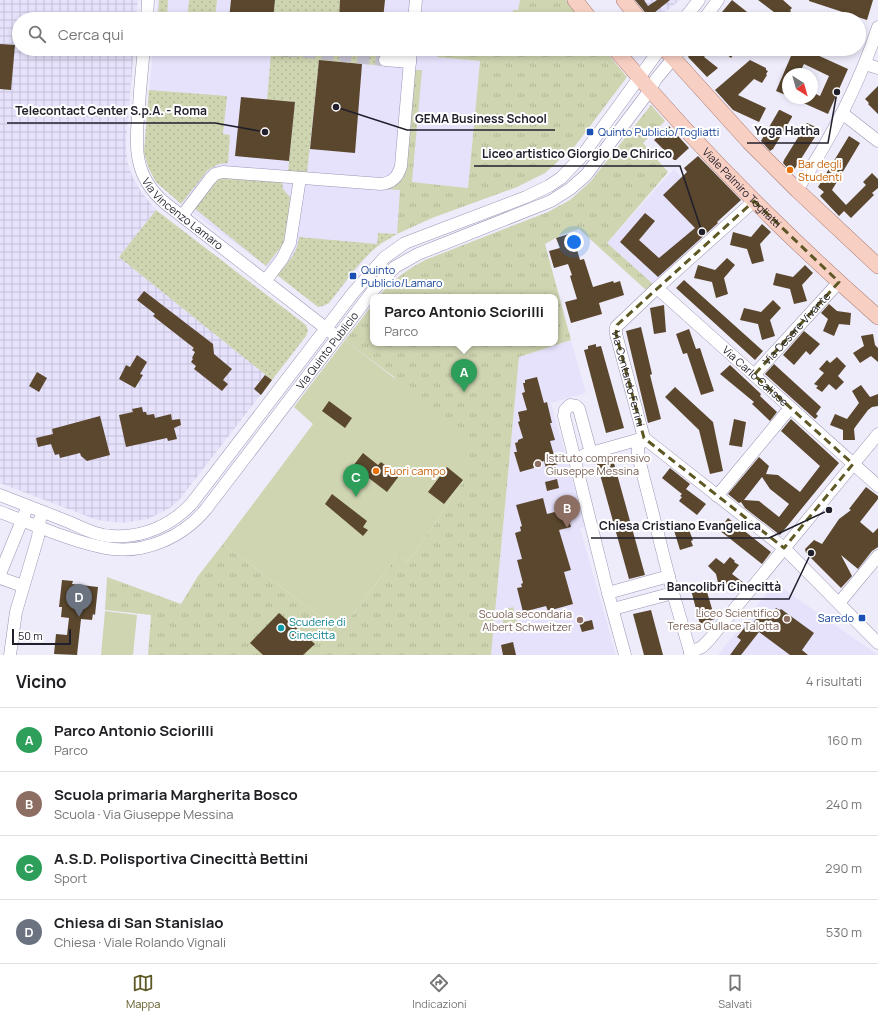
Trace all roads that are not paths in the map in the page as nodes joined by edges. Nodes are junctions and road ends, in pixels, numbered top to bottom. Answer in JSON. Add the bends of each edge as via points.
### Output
{"nodes":[{"id":1,"x":148,"y":0,"type":"edge"},
{"id":2,"x":416,"y":0,"type":"edge"},
{"id":3,"x":575,"y":0,"type":"edge"},
{"id":4,"x":624,"y":0,"type":"edge"},
{"id":5,"x":699,"y":0,"type":"edge"},
{"id":6,"x":718,"y":0,"type":"edge"},
{"id":7,"x":147,"y":12,"type":"edge"},
{"id":8,"x":415,"y":12,"type":"edge"},
{"id":9,"x":584,"y":12,"type":"edge"},
{"id":10,"x":633,"y":12,"type":"edge"},
{"id":11,"x":690,"y":12,"type":"edge"},
{"id":12,"x":709,"y":12,"type":"edge"},
{"id":13,"x":878,"y":27,"type":"edge"},
{"id":14,"x":143,"y":56,"type":"edge"},
{"id":15,"x":410,"y":56,"type":"edge"},
{"id":16,"x":621,"y":56,"type":"edge"},
{"id":17,"x":655,"y":56,"type":"edge"},
{"id":18,"x":670,"y":56,"type":"edge"},
{"id":19,"x":676,"y":56,"type":"edge"},
{"id":20,"x":385,"y":60,"type":"tunnel mouth"},
{"id":21,"x":410,"y":62,"type":"junction"},
{"id":22,"x":864,"y":64,"type":"junction"},
{"id":23,"x":878,"y":68,"type":"edge"},
{"id":24,"x":639,"y":78,"type":"junction"},
{"id":25,"x":650,"y":90,"type":"junction"},
{"id":26,"x":842,"y":113,"type":"junction"},
{"id":27,"x":878,"y":141,"type":"edge"},
{"id":28,"x":300,"y":178,"type":"junction"},
{"id":29,"x":797,"y":190,"type":"junction"},
{"id":30,"x":754,"y":202,"type":"junction"},
{"id":31,"x":182,"y":216,"type":"junction"},
{"id":32,"x":878,"y":266,"type":"edge"},
{"id":33,"x":266,"y":280,"type":"junction"},
{"id":34,"x":839,"y":282,"type":"junction"},
{"id":35,"x":657,"y":288,"type":"junction"},
{"id":36,"x":370,"y":294,"type":"edge"},
{"id":37,"x":370,"y":295,"type":"edge"},
{"id":38,"x":878,"y":317,"type":"edge"},
{"id":39,"x":326,"y":327,"type":"junction"},
{"id":40,"x":333,"y":342,"type":"junction"},
{"id":41,"x":754,"y":375,"type":"junction"},
{"id":42,"x":790,"y":408,"type":"junction"},
{"id":43,"x":878,"y":434,"type":"edge"},
{"id":44,"x":644,"y":438,"type":"junction"},
{"id":45,"x":590,"y":453,"type":"junction"},
{"id":46,"x":575,"y":458,"type":"junction"},
{"id":47,"x":853,"y":464,"type":"junction"},
{"id":48,"x":878,"y":486,"type":"edge"},
{"id":49,"x":0,"y":495,"type":"edge"},
{"id":50,"x":717,"y":496,"type":"junction"},
{"id":51,"x":28,"y":507,"type":"junction"},
{"id":52,"x":0,"y":512,"type":"edge"},
{"id":53,"x":41,"y":512,"type":"junction"},
{"id":54,"x":23,"y":521,"type":"junction"},
{"id":55,"x":38,"y":526,"type":"junction"},
{"id":56,"x":784,"y":548,"type":"junction"},
{"id":57,"x":878,"y":556,"type":"edge"},
{"id":58,"x":0,"y":574,"type":"edge"},
{"id":59,"x":669,"y":576,"type":"junction"},
{"id":60,"x":0,"y":578,"type":"edge"},
{"id":61,"x":23,"y":586,"type":"junction"},
{"id":62,"x":608,"y":592,"type":"junction"},
{"id":63,"x":673,"y":593,"type":"junction"},
{"id":64,"x":839,"y":603,"type":"junction"},
{"id":65,"x":613,"y":609,"type":"junction"},
{"id":66,"x":878,"y":643,"type":"edge"},
{"id":67,"x":690,"y":653,"type":"edge"},
{"id":68,"x":10,"y":655,"type":"edge"},
{"id":69,"x":625,"y":655,"type":"edge"}],
"edges":[{"from":1,"to":7,"type":"street"},
{"from":2,"to":8,"type":"street"},
{"from":3,"to":9,"type":"main road"},
{"from":4,"to":10,"type":"main road"},
{"from":5,"to":11,"type":"street"},
{"from":6,"to":12,"type":"street"},
{"from":13,"to":22,"type":"street"},
{"from":14,"to":31,"type":"street","name":"Via Vincenzo Lamaro","via":[[136,133],[138,160],[145,179],[156,194]]},
{"from":15,"to":21,"type":"street"},
{"from":16,"to":24,"type":"main road","name":"Viale Palmiro Togliatti"},
{"from":17,"to":24,"type":"street","name":"Via Quinto Publicio"},
{"from":18,"to":25,"type":"street","name":"Via Quinto Publicio"},
{"from":19,"to":29,"type":"main road","via":[[733,125]]},
{"from":20,"to":21,"type":"street"},
{"from":21,"to":28,"type":"street","via":[[401,166],[396,177],[381,184]]},
{"from":22,"to":23,"type":"street"},
{"from":22,"to":26,"type":"street"},
{"from":24,"to":25,"type":"main road","name":"Viale Palmiro Togliatti"},
{"from":24,"to":39,"type":"street","name":"Via Quinto Publicio","via":[[582,156],[561,178],[532,194],[396,249],[372,269]]},
{"from":25,"to":30,"type":"main road","name":"Viale Palmiro Togliatti"},
{"from":25,"to":36,"type":"street","name":"Via Quinto Publicio","via":[[586,175],[574,186],[551,201],[402,262]]},
{"from":26,"to":27,"type":"street"},
{"from":26,"to":29,"type":"street"},
{"from":28,"to":31,"type":"street","via":[[220,172],[210,178]]},
{"from":28,"to":33,"type":"street","via":[[290,243]]},
{"from":29,"to":32,"type":"main road"},
{"from":30,"to":34,"type":"main road","name":"Viale Palmiro Togliatti"},
{"from":30,"to":35,"type":"street","name":"Via Contardo Ferrini"},
{"from":31,"to":33,"type":"street","name":"Via Vincenzo Lamaro"},
{"from":33,"to":39,"type":"street","name":"Via Vincenzo Lamaro"},
{"from":34,"to":38,"type":"main road","name":"Viale Palmiro Togliatti"},
{"from":34,"to":41,"type":"street","name":"Via Cesare Vivante"},
{"from":35,"to":41,"type":"street","name":"Via Carlo Calisse"},
{"from":35,"to":44,"type":"street","name":"Via Contardo Ferrini","via":[[617,325],[616,330]]},
{"from":37,"to":40,"type":"street","name":"Via Quinto Publicio"},
{"from":39,"to":40,"type":"street","via":[[332,332]]},
{"from":39,"to":53,"type":"street","name":"Via Quinto Publicio","via":[[194,500],[171,521],[147,532],[113,536],[95,533]]},
{"from":40,"to":55,"type":"street","name":"Via Quinto Publicio","via":[[206,508],[197,519],[176,535],[146,547],[111,549],[88,544]]},
{"from":41,"to":42,"type":"street","name":"Via Carlo Calisse"},
{"from":42,"to":47,"type":"street","name":"Via Carlo Calisse"},
{"from":42,"to":50,"type":"street"},
{"from":43,"to":47,"type":"street"},
{"from":44,"to":45,"type":"street"},
{"from":44,"to":50,"type":"street","name":"Via Contardo Ferrini"},
{"from":44,"to":59,"type":"street","via":[[639,445],[638,455]]},
{"from":45,"to":46,"type":"street"},
{"from":45,"to":46,"type":"street","via":[[579,409],[570,406],[566,408],[564,415]]},
{"from":46,"to":62,"type":"street"},
{"from":47,"to":48,"type":"street","name":"Via Carlo Calisse"},
{"from":47,"to":56,"type":"street"},
{"from":49,"to":51,"type":"street","name":"Via Quinto Publicio"},
{"from":50,"to":56,"type":"street","name":"Via Contardo Ferrini"},
{"from":51,"to":53,"type":"street","name":"Via Quinto Publicio"},
{"from":51,"to":54,"type":"street"},
{"from":52,"to":54,"type":"street","name":"Via Quinto Publicio"},
{"from":53,"to":55,"type":"street"},
{"from":54,"to":55,"type":"street","name":"Via Quinto Publicio"},
{"from":54,"to":58,"type":"street"},
{"from":55,"to":61,"type":"street","via":[[36,544]]},
{"from":56,"to":64,"type":"street","name":"Via Contardo Ferrini"},
{"from":56,"to":67,"type":"street","via":[[708,642]]},
{"from":57,"to":64,"type":"street"},
{"from":59,"to":62,"type":"street"},
{"from":59,"to":63,"type":"street"},
{"from":60,"to":61,"type":"street"},
{"from":61,"to":68,"type":"street","via":[[16,612]]},
{"from":62,"to":65,"type":"street"},
{"from":63,"to":65,"type":"street"},
{"from":63,"to":67,"type":"street"},
{"from":64,"to":66,"type":"street","name":"Via Contardo Ferrini"},
{"from":65,"to":69,"type":"street"}]}
